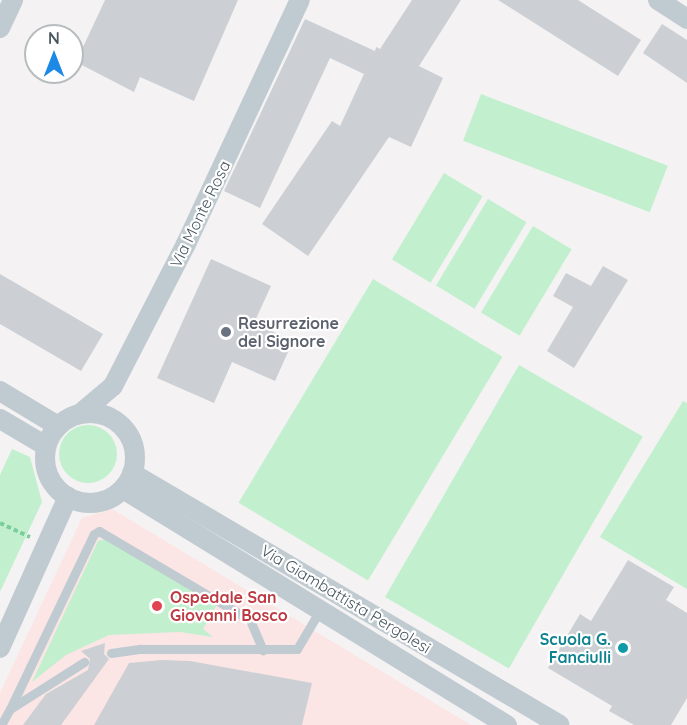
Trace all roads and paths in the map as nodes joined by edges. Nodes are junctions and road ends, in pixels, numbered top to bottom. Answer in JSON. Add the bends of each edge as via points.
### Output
{"nodes":[{"id":1,"x":13,"y":0,"type":"edge"},
{"id":2,"x":300,"y":0,"type":"edge"},
{"id":3,"x":658,"y":0,"type":"edge"},
{"id":4,"x":687,"y":19,"type":"edge"},
{"id":5,"x":0,"y":28,"type":"edge"},
{"id":6,"x":0,"y":391,"type":"edge"},
{"id":7,"x":80,"y":414,"type":"junction"},
{"id":8,"x":0,"y":419,"type":"edge"},
{"id":9,"x":58,"y":426,"type":"junction"},
{"id":10,"x":46,"y":446,"type":"junction"},
{"id":11,"x":127,"y":481,"type":"junction"},
{"id":12,"x":68,"y":497,"type":"junction"},
{"id":13,"x":0,"y":523,"type":"edge"},
{"id":14,"x":46,"y":545,"type":"junction"},
{"id":15,"x":320,"y":610,"type":"junction"},
{"id":16,"x":0,"y":648,"type":"edge"},
{"id":17,"x":263,"y":650,"type":"junction"},
{"id":18,"x":111,"y":653,"type":"dead end"},
{"id":19,"x":84,"y":662,"type":"dead end"},
{"id":20,"x":10,"y":709,"type":"junction"},
{"id":21,"x":1,"y":725,"type":"edge"},
{"id":22,"x":507,"y":725,"type":"edge"},
{"id":23,"x":559,"y":725,"type":"edge"}],
"edges":[{"from":1,"to":5,"type":"street"},
{"from":2,"to":7,"type":"street","name":"Via Monte Rosa","via":[[186,244],[113,386]]},
{"from":3,"to":4,"type":"street"},
{"from":6,"to":9,"type":"street"},
{"from":7,"to":9,"type":"street"},
{"from":7,"to":11,"type":"street","via":[[106,416],[123,428],[134,452]]},
{"from":8,"to":10,"type":"street"},
{"from":9,"to":10,"type":"street"},
{"from":10,"to":12,"type":"street","via":[[48,474]]},
{"from":11,"to":12,"type":"street","via":[[94,502]]},
{"from":11,"to":15,"type":"street","name":"Via Giambattista Pergolesi"},
{"from":11,"to":23,"type":"street","name":"Via Giambattista Pergolesi"},
{"from":12,"to":14,"type":"street"},
{"from":13,"to":14,"type":"path"},
{"from":14,"to":16,"type":"street"},
{"from":15,"to":17,"type":"lane","via":[[297,649]]},
{"from":15,"to":22,"type":"street","name":"Via Giambattista Pergolesi"},
{"from":17,"to":18,"type":"lane","via":[[141,649]]},
{"from":17,"to":20,"type":"lane","via":[[250,620],[99,531]]},
{"from":19,"to":20,"type":"lane"},
{"from":20,"to":21,"type":"lane"}]}
